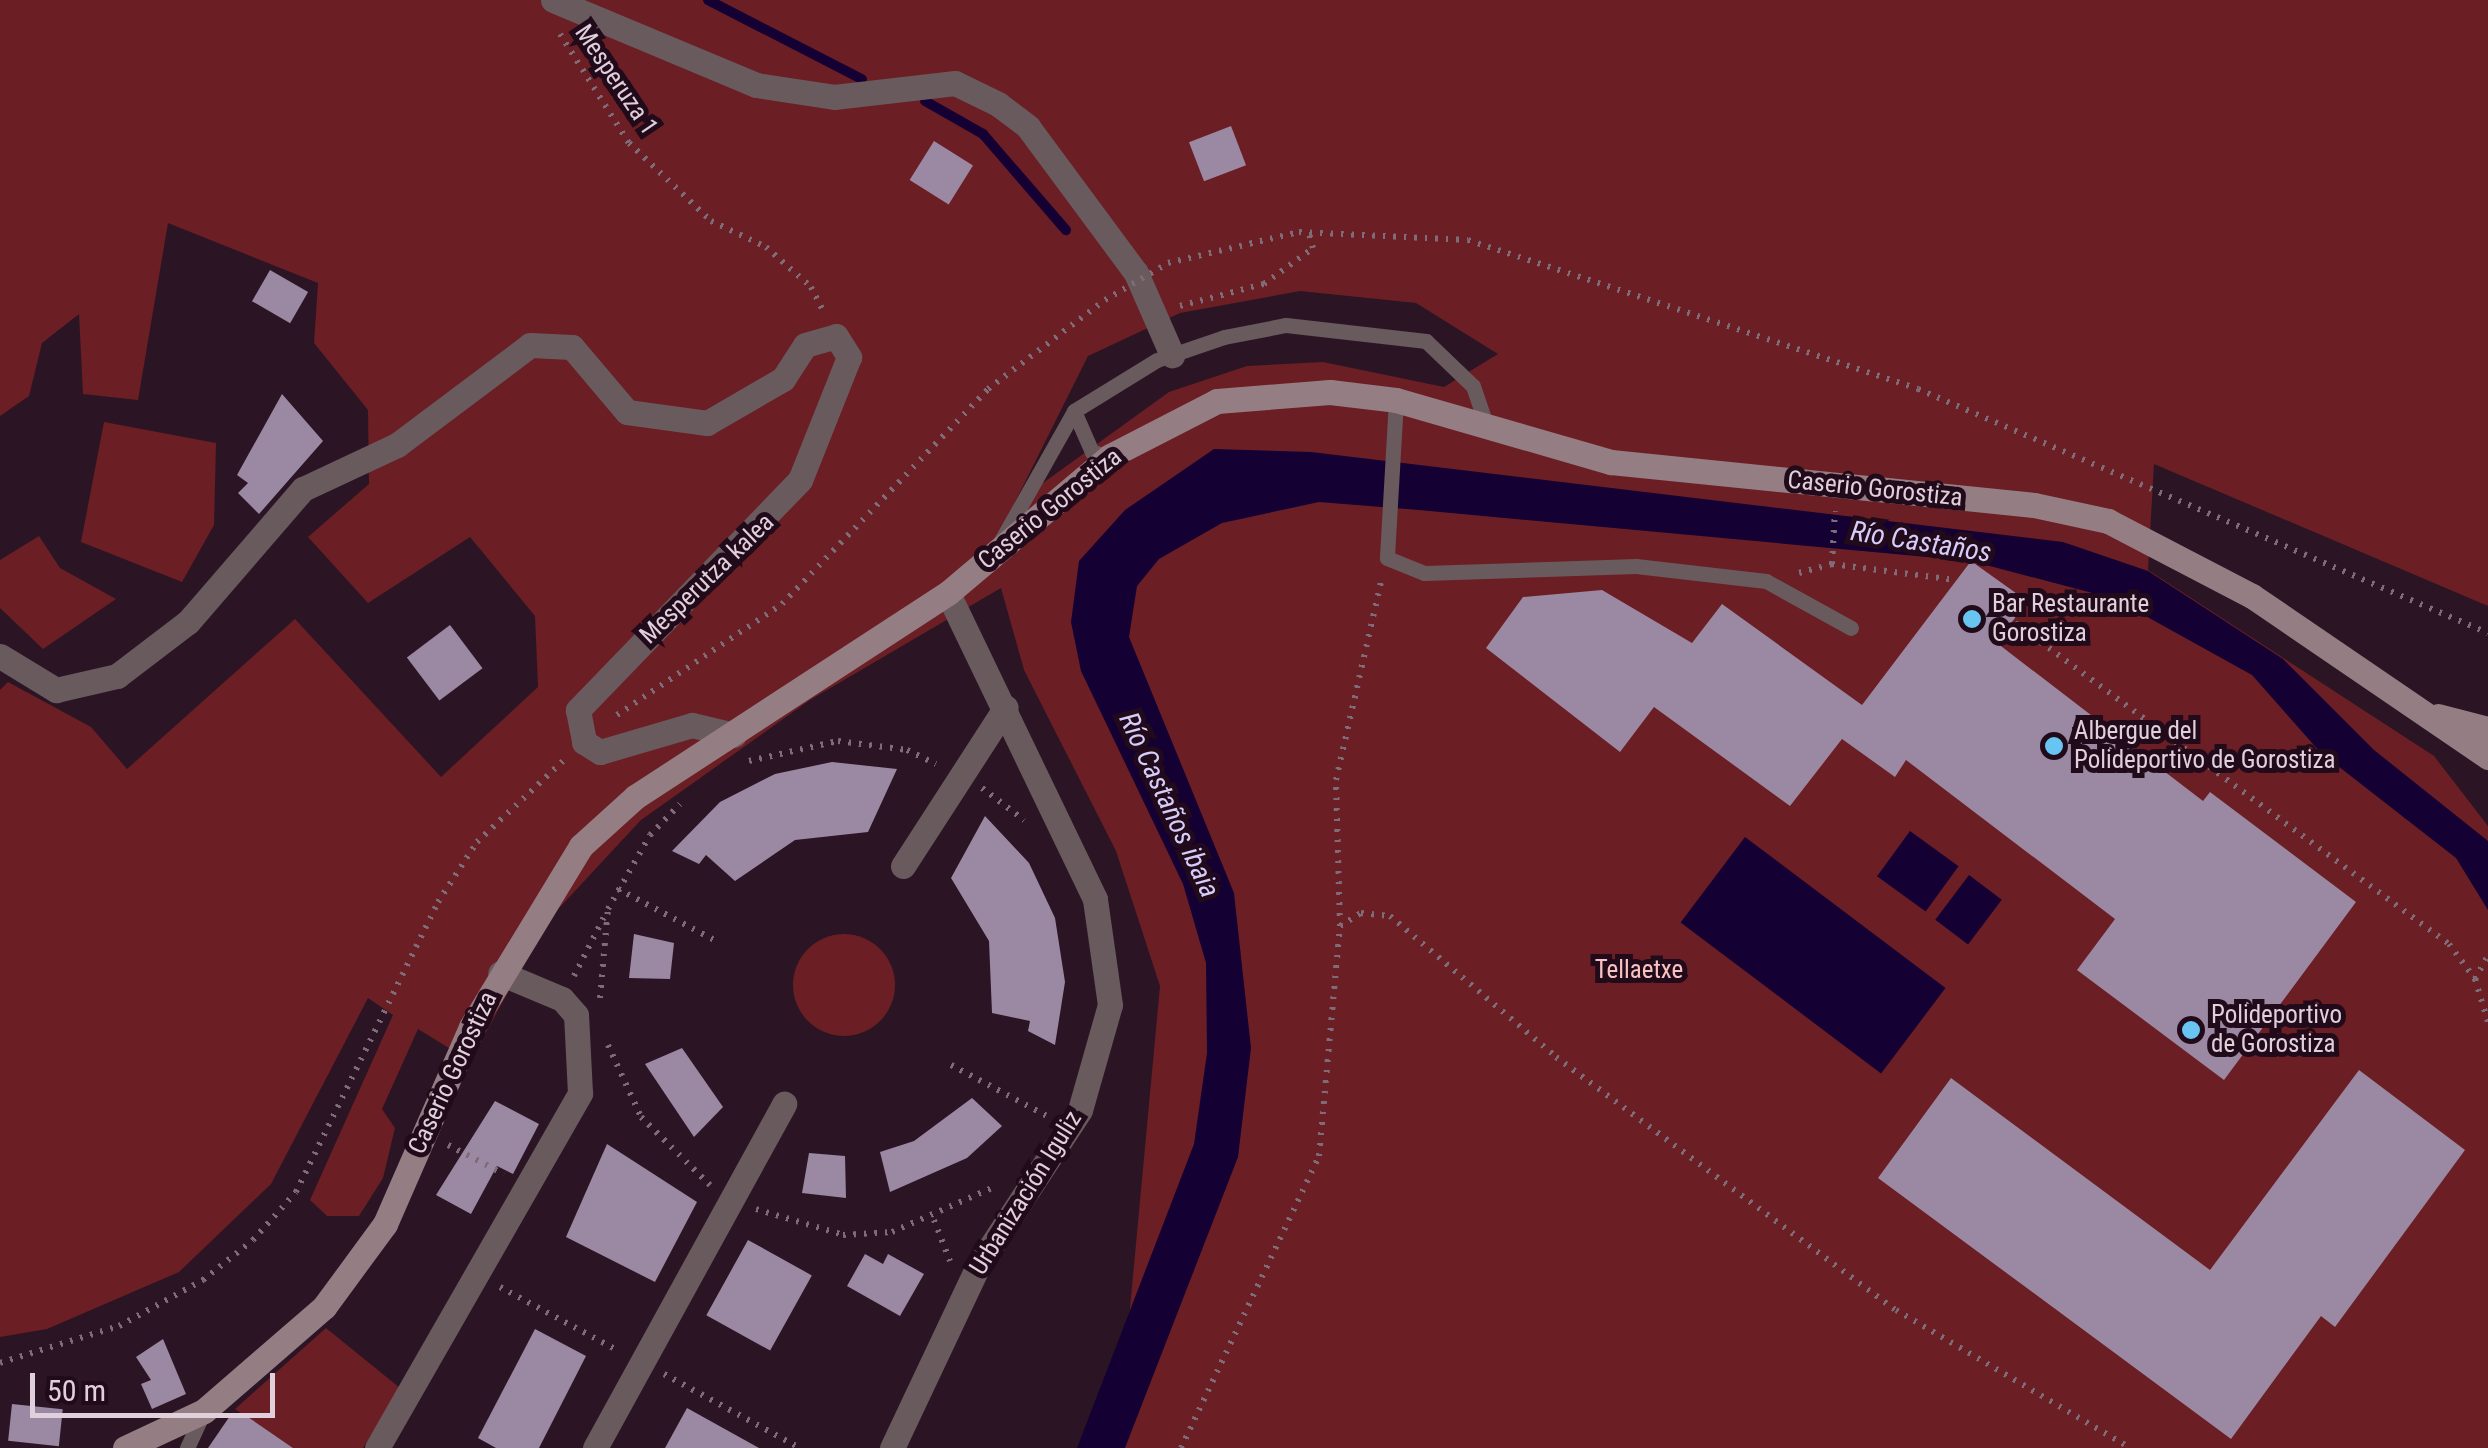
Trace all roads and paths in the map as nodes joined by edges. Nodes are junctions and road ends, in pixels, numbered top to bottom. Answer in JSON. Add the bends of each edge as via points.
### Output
{"nodes":[{"id":1,"x":551,"y":7,"type":"edge"},
{"id":2,"x":1309,"y":232,"type":"junction"},
{"id":3,"x":1105,"y":300,"type":"dead end"},
{"id":4,"x":1157,"y":311,"type":"junction"},
{"id":5,"x":836,"y":336,"type":"junction"},
{"id":6,"x":1172,"y":354,"type":"junction"},
{"id":7,"x":1396,"y":400,"type":"junction"},
{"id":8,"x":1074,"y":411,"type":"junction"},
{"id":9,"x":1488,"y":430,"type":"junction"},
{"id":10,"x":1110,"y":456,"type":"junction"},
{"id":11,"x":1835,"y":509,"type":"dead end"},
{"id":12,"x":994,"y":554,"type":"junction"},
{"id":13,"x":1386,"y":558,"type":"junction"},
{"id":14,"x":1832,"y":564,"type":"junction"},
{"id":15,"x":1956,"y":580,"type":"dead end"},
{"id":16,"x":1766,"y":581,"type":"junction"},
{"id":17,"x":948,"y":593,"type":"junction"},
{"id":18,"x":2014,"y":623,"type":"dead end"},
{"id":19,"x":1851,"y":628,"type":"dead end"},
{"id":20,"x":2488,"y":633,"type":"edge"},
{"id":21,"x":0,"y":656,"type":"edge"},
{"id":22,"x":1006,"y":707,"type":"junction"},
{"id":23,"x":2424,"y":712,"type":"junction"},
{"id":24,"x":2488,"y":729,"type":"edge"},
{"id":25,"x":734,"y":735,"type":"junction"},
{"id":26,"x":2453,"y":735,"type":"junction"},
{"id":27,"x":2488,"y":757,"type":"edge"},
{"id":28,"x":733,"y":768,"type":"dead end"},
{"id":29,"x":955,"y":774,"type":"junction"},
{"id":30,"x":2488,"y":776,"type":"edge"},
{"id":31,"x":685,"y":798,"type":"dead end"},
{"id":32,"x":1038,"y":834,"type":"dead end"},
{"id":33,"x":904,"y":866,"type":"dead end"},
{"id":34,"x":618,"y":888,"type":"junction"},
{"id":35,"x":608,"y":909,"type":"junction"},
{"id":36,"x":1340,"y":926,"type":"junction"},
{"id":37,"x":718,"y":942,"type":"dead end"},
{"id":38,"x":2488,"y":956,"type":"edge"},
{"id":39,"x":500,"y":972,"type":"junction"},
{"id":40,"x":2476,"y":980,"type":"junction"},
{"id":41,"x":562,"y":999,"type":"junction"},
{"id":42,"x":602,"y":1007,"type":"dead end"},
{"id":43,"x":2488,"y":1022,"type":"edge"},
{"id":44,"x":606,"y":1038,"type":"dead end"},
{"id":45,"x":951,"y":1065,"type":"dead end"},
{"id":46,"x":784,"y":1104,"type":"dead end"},
{"id":47,"x":425,"y":1132,"type":"junction"},
{"id":48,"x":1048,"y":1135,"type":"dead end"},
{"id":49,"x":1003,"y":1180,"type":"dead end"},
{"id":50,"x":530,"y":1188,"type":"junction"},
{"id":51,"x":731,"y":1196,"type":"junction"},
{"id":52,"x":204,"y":1411,"type":"junction"},
{"id":53,"x":124,"y":1448,"type":"edge"},
{"id":54,"x":187,"y":1448,"type":"edge"},
{"id":55,"x":377,"y":1448,"type":"edge"},
{"id":56,"x":595,"y":1448,"type":"edge"},
{"id":57,"x":892,"y":1448,"type":"edge"},
{"id":58,"x":1181,"y":1448,"type":"edge"},
{"id":59,"x":2130,"y":1448,"type":"edge"}],
"edges":[{"from":1,"to":4,"type":"street","via":[[756,85],[834,96],[955,83],[998,104],[1060,168]]},
{"from":1,"to":5,"type":"path","name":"Mesperuza 1","via":[[629,143],[711,222],[766,247],[811,286]]},
{"from":2,"to":3,"type":"path","bridge":true,"via":[[1168,263]]},
{"from":2,"to":4,"type":"path","via":[[1314,248],[1264,284]]},
{"from":2,"to":20,"type":"path","via":[[1468,240],[1918,389]]},
{"from":4,"to":6,"type":"street"},
{"from":5,"to":21,"type":"street","via":[[805,345],[784,379],[706,423],[627,412],[572,346],[530,344],[397,446],[303,489],[188,622],[117,676],[56,690]]},
{"from":5,"to":25,"type":"street","name":"Mesperutza kalea","via":[[850,357],[800,480],[578,710],[584,742],[600,752],[692,725]]},
{"from":6,"to":8,"type":"lane"},
{"from":6,"to":9,"type":"lane","via":[[1286,325],[1426,341],[1473,386]]},
{"from":7,"to":9,"type":"street","name":"Caserio Gorostiza"},
{"from":7,"to":10,"type":"street","name":"Caserio Gorostiza","via":[[1256,393],[1174,417]]},
{"from":7,"to":13,"type":"lane"},
{"from":8,"to":10,"type":"lane","via":[[1092,452]]},
{"from":8,"to":12,"type":"lane"},
{"from":9,"to":23,"type":"street","name":"Caserio Gorostiza","via":[[1611,462],[2034,504],[2108,521],[2186,556]]},
{"from":10,"to":12,"type":"street","name":"Caserio Gorostiza"},
{"from":11,"to":14,"type":"path"},
{"from":12,"to":17,"type":"street","name":"Caserio Gorostiza"},
{"from":13,"to":16,"type":"lane","via":[[1424,572],[1636,566]]},
{"from":13,"to":36,"type":"path","via":[[1336,780]]},
{"from":14,"to":15,"type":"path"},
{"from":14,"to":16,"type":"path"},
{"from":16,"to":19,"type":"lane"},
{"from":17,"to":22,"type":"street","name":"Urbanización Iguliz"},
{"from":17,"to":25,"type":"street","name":"Caserio Gorostiza"},
{"from":18,"to":40,"type":"path","via":[[2449,944]]},
{"from":22,"to":29,"type":"street"},
{"from":22,"to":57,"type":"street","name":"Urbanización Iguliz","via":[[1095,899],[1108,948],[1106,1041],[1080,1110],[978,1266]]},
{"from":23,"to":24,"type":"street","name":"Caserio Gorostiza"},
{"from":23,"to":26,"type":"street","name":"Caserio Gorostiza"},
{"from":25,"to":39,"type":"street","name":"Caserio Gorostiza","via":[[635,797],[581,846]]},
{"from":26,"to":27,"type":"street","name":"Caserio Gorostiza"},
{"from":26,"to":30,"type":"street"},
{"from":28,"to":29,"type":"path","via":[[838,741],[908,750]]},
{"from":29,"to":32,"type":"path"},
{"from":29,"to":33,"type":"street"},
{"from":31,"to":34,"type":"path"},
{"from":34,"to":35,"type":"path"},
{"from":34,"to":37,"type":"path"},
{"from":35,"to":41,"type":"path"},
{"from":35,"to":42,"type":"path"},
{"from":36,"to":58,"type":"path","via":[[1318,1156]]},
{"from":36,"to":59,"type":"path","via":[[1361,913],[1390,916],[1556,1056],[1896,1310]]},
{"from":38,"to":40,"type":"path"},
{"from":39,"to":41,"type":"street"},
{"from":39,"to":47,"type":"street","name":"Caserio Gorostiza"},
{"from":40,"to":43,"type":"path"},
{"from":41,"to":50,"type":"street","via":[[582,1030],[584,1078]]},
{"from":44,"to":51,"type":"path","via":[[622,1084],[667,1151]]},
{"from":45,"to":48,"type":"path","via":[[1057,1122]]},
{"from":46,"to":51,"type":"street"},
{"from":47,"to":50,"type":"path"},
{"from":47,"to":52,"type":"street","name":"Caserio Gorostiza","via":[[385,1224],[324,1307]]},
{"from":49,"to":51,"type":"path","via":[[892,1232],[843,1235]]},
{"from":50,"to":55,"type":"street"},
{"from":51,"to":56,"type":"street"},
{"from":52,"to":53,"type":"street","name":"Caserio Gorostiza"},
{"from":52,"to":54,"type":"lane"}]}
